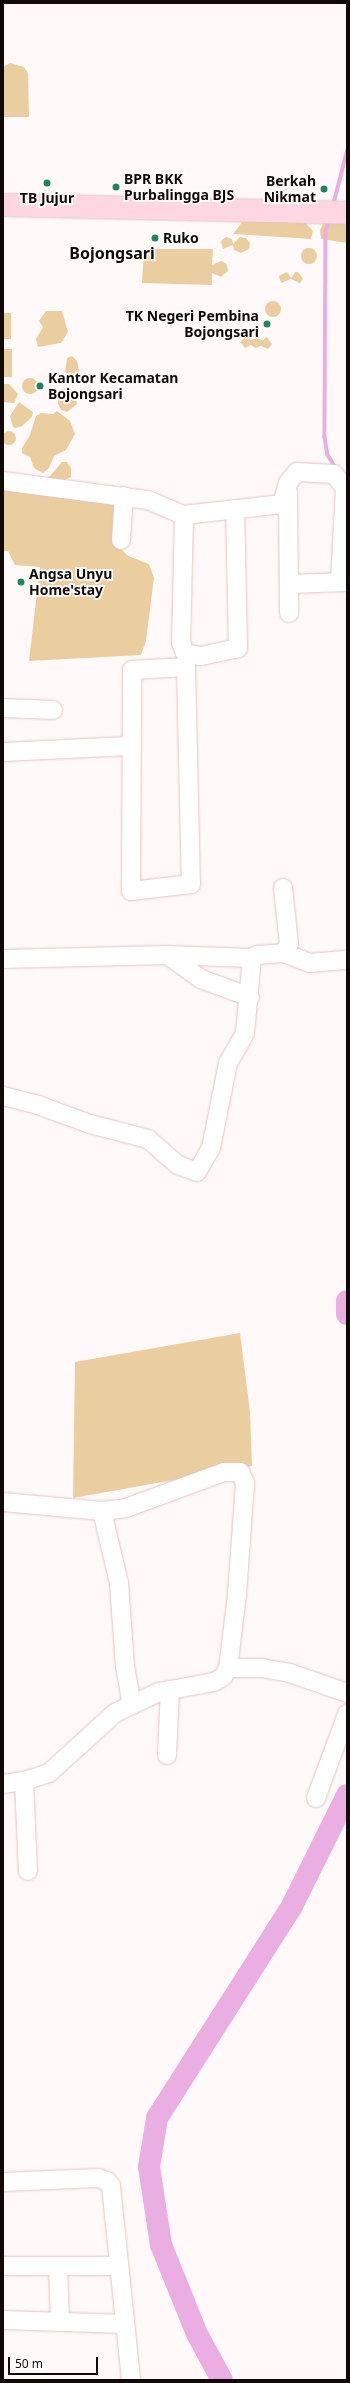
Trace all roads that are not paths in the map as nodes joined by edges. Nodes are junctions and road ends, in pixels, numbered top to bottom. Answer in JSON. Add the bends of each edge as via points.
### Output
{"nodes":[{"id":1,"x":3,"y":206,"type":"edge"},
{"id":2,"x":347,"y":213,"type":"edge"},
{"id":3,"x":3,"y":481,"type":"edge"},
{"id":4,"x":288,"y":483,"type":"junction"},
{"id":5,"x":124,"y":496,"type":"junction"},
{"id":6,"x":235,"y":509,"type":"junction"},
{"id":7,"x":184,"y":515,"type":"junction"},
{"id":8,"x":344,"y":536,"type":"edge"},
{"id":9,"x":121,"y":540,"type":"dead end"},
{"id":10,"x":344,"y":582,"type":"edge"},
{"id":11,"x":289,"y":584,"type":"junction"},
{"id":12,"x":289,"y":612,"type":"dead end"},
{"id":13,"x":3,"y":708,"type":"edge"},
{"id":14,"x":53,"y":710,"type":"dead end"},
{"id":15,"x":130,"y":746,"type":"junction"},
{"id":16,"x":3,"y":752,"type":"edge"},
{"id":17,"x":283,"y":888,"type":"dead end"},
{"id":18,"x":284,"y":953,"type":"junction"},
{"id":19,"x":168,"y":955,"type":"junction"},
{"id":20,"x":252,"y":958,"type":"junction"},
{"id":21,"x":3,"y":959,"type":"edge"},
{"id":22,"x":347,"y":960,"type":"edge"},
{"id":23,"x":250,"y":997,"type":"junction"},
{"id":24,"x":3,"y":1096,"type":"edge"},
{"id":25,"x":3,"y":1502,"type":"edge"},
{"id":26,"x":102,"y":1512,"type":"junction"},
{"id":27,"x":228,"y":1668,"type":"junction"},
{"id":28,"x":170,"y":1690,"type":"junction"},
{"id":29,"x":347,"y":1693,"type":"edge"},
{"id":30,"x":132,"y":1705,"type":"junction"},
{"id":31,"x":347,"y":1714,"type":"edge"},
{"id":32,"x":167,"y":1756,"type":"dead end"},
{"id":33,"x":24,"y":1781,"type":"junction"},
{"id":34,"x":3,"y":1784,"type":"edge"},
{"id":35,"x":316,"y":1798,"type":"dead end"},
{"id":36,"x":28,"y":1871,"type":"dead end"},
{"id":37,"x":3,"y":2182,"type":"edge"},
{"id":38,"x":3,"y":2266,"type":"edge"},
{"id":39,"x":120,"y":2266,"type":"junction"},
{"id":40,"x":58,"y":2267,"type":"junction"},
{"id":41,"x":3,"y":2320,"type":"edge"},
{"id":42,"x":60,"y":2322,"type":"junction"},
{"id":43,"x":125,"y":2324,"type":"junction"},
{"id":44,"x":131,"y":2380,"type":"edge"}],
"edges":[{"from":1,"to":2,"type":"main road"},
{"from":3,"to":5,"type":"street"},
{"from":4,"to":6,"type":"street","via":[[282,504]]},
{"from":4,"to":8,"type":"street","via":[[301,471],[334,474],[345,488]]},
{"from":4,"to":11,"type":"street"},
{"from":5,"to":7,"type":"street","via":[[148,500]]},
{"from":5,"to":9,"type":"street"},
{"from":6,"to":7,"type":"street"},
{"from":6,"to":7,"type":"street","via":[[238,648],[201,656],[185,653],[181,643]]},
{"from":8,"to":10,"type":"street"},
{"from":10,"to":11,"type":"street"},
{"from":11,"to":12,"type":"street"},
{"from":13,"to":14,"type":"street"},
{"from":15,"to":15,"type":"street","via":[[131,891],[191,884],[186,667],[132,670]]},
{"from":15,"to":16,"type":"street"},
{"from":17,"to":18,"type":"street","via":[[289,944]]},
{"from":18,"to":20,"type":"street","via":[[257,955]]},
{"from":18,"to":22,"type":"street","via":[[310,963]]},
{"from":19,"to":20,"type":"street"},
{"from":19,"to":21,"type":"street"},
{"from":19,"to":23,"type":"street","via":[[202,979]]},
{"from":20,"to":23,"type":"street"},
{"from":23,"to":24,"type":"street","via":[[245,1033],[228,1063],[211,1148],[197,1172],[178,1166],[148,1139],[90,1124],[38,1105]]},
{"from":25,"to":26,"type":"street"},
{"from":26,"to":27,"type":"street","via":[[126,1508],[224,1472],[240,1472],[245,1483],[237,1595]]},
{"from":26,"to":30,"type":"street","via":[[119,1583],[125,1666]]},
{"from":27,"to":28,"type":"street","via":[[223,1677],[214,1682]]},
{"from":27,"to":29,"type":"street","via":[[262,1668],[290,1673]]},
{"from":28,"to":30,"type":"street"},
{"from":28,"to":32,"type":"street"},
{"from":30,"to":33,"type":"street","via":[[115,1713],[49,1773]]},
{"from":31,"to":35,"type":"street"},
{"from":33,"to":34,"type":"street"},
{"from":33,"to":36,"type":"street"},
{"from":37,"to":39,"type":"street","via":[[88,2178],[107,2181],[111,2186]]},
{"from":38,"to":40,"type":"street"},
{"from":39,"to":40,"type":"street"},
{"from":39,"to":43,"type":"street"},
{"from":40,"to":42,"type":"street"},
{"from":41,"to":42,"type":"street"},
{"from":42,"to":43,"type":"street"},
{"from":43,"to":44,"type":"street"}]}
